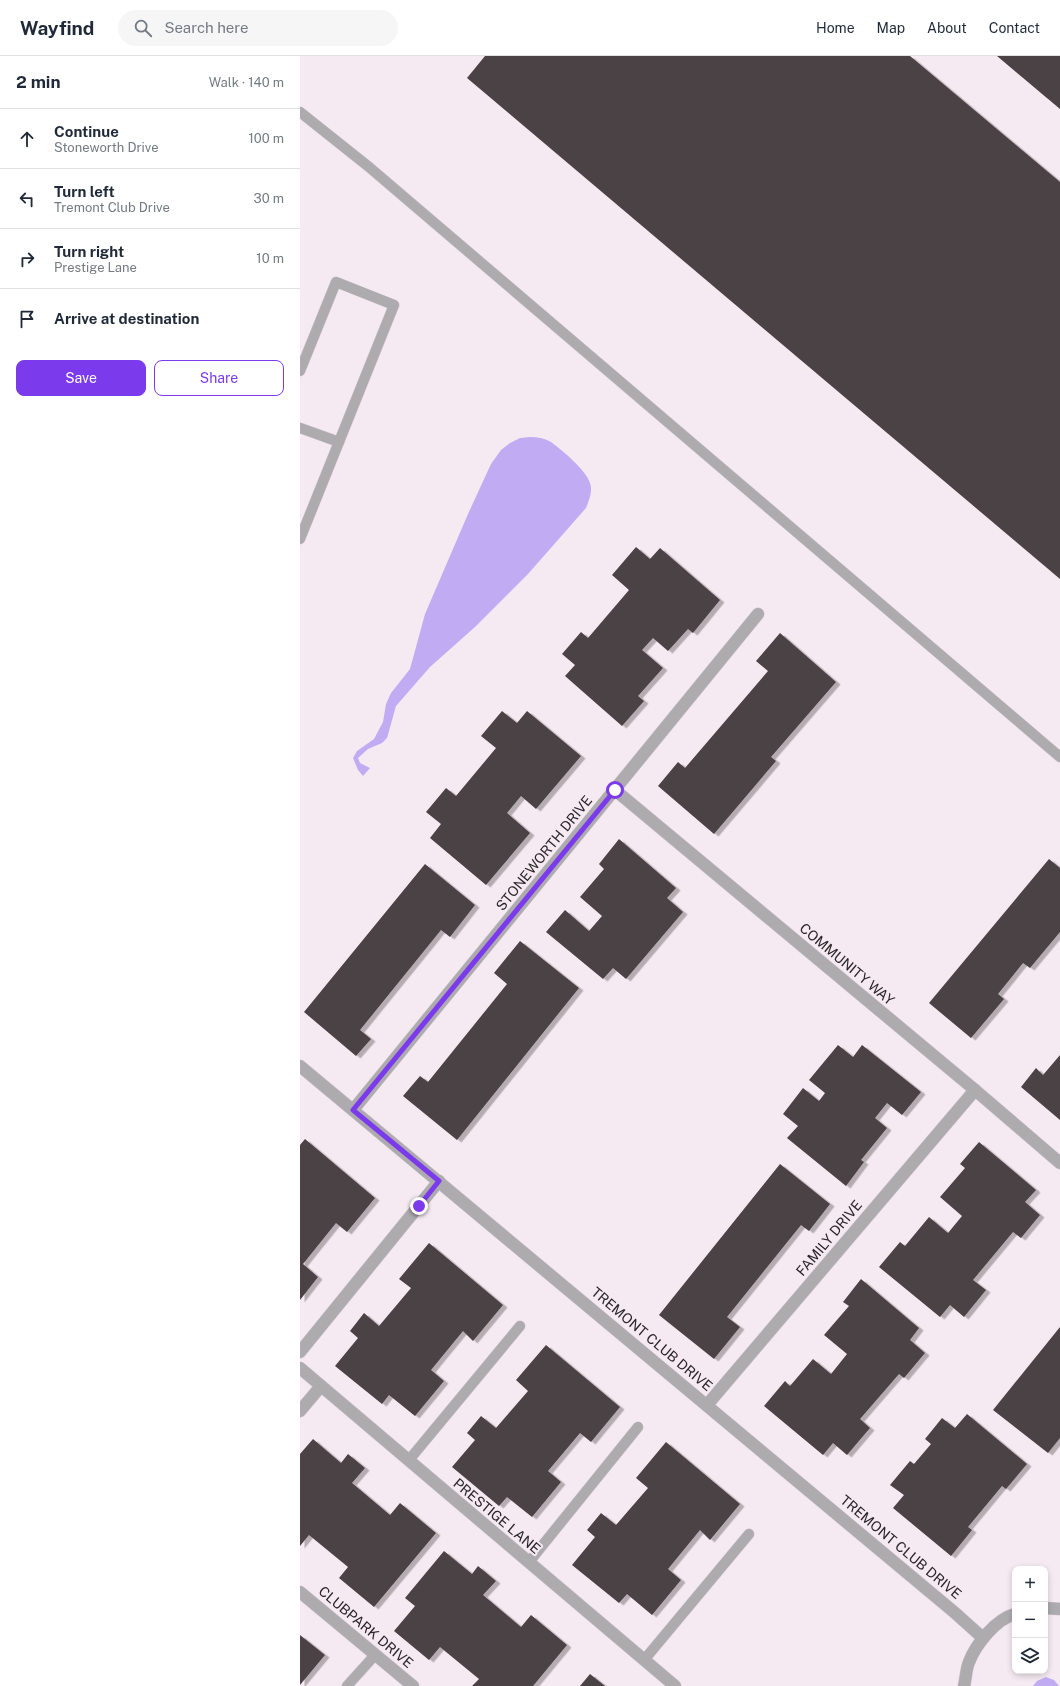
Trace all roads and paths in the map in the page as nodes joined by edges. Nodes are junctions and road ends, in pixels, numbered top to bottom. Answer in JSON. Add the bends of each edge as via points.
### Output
{"nodes":[{"id":1,"x":300,"y":112,"type":"edge"},
{"id":2,"x":300,"y":371,"type":"edge"},
{"id":3,"x":300,"y":428,"type":"edge"},
{"id":4,"x":339,"y":442,"type":"junction"},
{"id":5,"x":300,"y":539,"type":"edge"},
{"id":6,"x":758,"y":614,"type":"dead end"},
{"id":7,"x":1060,"y":757,"type":"edge"},
{"id":8,"x":615,"y":790,"type":"junction"},
{"id":9,"x":300,"y":1066,"type":"edge"},
{"id":10,"x":975,"y":1090,"type":"junction"},
{"id":11,"x":353,"y":1110,"type":"junction"},
{"id":12,"x":1060,"y":1163,"type":"edge"},
{"id":13,"x":439,"y":1181,"type":"junction"},
{"id":14,"x":520,"y":1326,"type":"dead end"},
{"id":15,"x":300,"y":1352,"type":"edge"},
{"id":16,"x":300,"y":1368,"type":"edge"},
{"id":17,"x":321,"y":1386,"type":"junction"},
{"id":18,"x":707,"y":1405,"type":"junction"},
{"id":19,"x":300,"y":1411,"type":"edge"},
{"id":20,"x":638,"y":1427,"type":"dead end"},
{"id":21,"x":409,"y":1460,"type":"junction"},
{"id":22,"x":749,"y":1534,"type":"dead end"},
{"id":23,"x":529,"y":1562,"type":"junction"},
{"id":24,"x":300,"y":1592,"type":"edge"},
{"id":25,"x":1048,"y":1608,"type":"edge"},
{"id":26,"x":1060,"y":1609,"type":"edge"},
{"id":27,"x":1012,"y":1616,"type":"edge"},
{"id":28,"x":983,"y":1638,"type":"junction"},
{"id":29,"x":375,"y":1654,"type":"junction"},
{"id":30,"x":644,"y":1660,"type":"junction"},
{"id":31,"x":347,"y":1686,"type":"edge"},
{"id":32,"x":413,"y":1686,"type":"edge"},
{"id":33,"x":675,"y":1686,"type":"edge"},
{"id":34,"x":964,"y":1686,"type":"edge"}],
"edges":[{"from":1,"to":7,"type":"lane","via":[[370,167]]},
{"from":2,"to":4,"type":"lane","via":[[336,282],[394,305]]},
{"from":3,"to":4,"type":"lane"},
{"from":4,"to":5,"type":"lane"},
{"from":6,"to":8,"type":"street","name":"STONEWORTH DRIVE"},
{"from":8,"to":10,"type":"street","name":"COMMUNITY WAY"},
{"from":8,"to":11,"type":"street","name":"STONEWORTH DRIVE"},
{"from":9,"to":11,"type":"street","name":"TREMONT CLUB DRIVE"},
{"from":10,"to":12,"type":"street","name":"COMMUNITY WAY"},
{"from":10,"to":18,"type":"street","name":"FAMILY DRIVE"},
{"from":11,"to":13,"type":"street","name":"TREMONT CLUB DRIVE"},
{"from":13,"to":15,"type":"street"},
{"from":13,"to":18,"type":"street","name":"TREMONT CLUB DRIVE"},
{"from":14,"to":21,"type":"lane"},
{"from":16,"to":17,"type":"street","name":"PRESTIGE LANE"},
{"from":17,"to":19,"type":"street"},
{"from":17,"to":21,"type":"street","name":"PRESTIGE LANE"},
{"from":18,"to":28,"type":"street","name":"TREMONT CLUB DRIVE"},
{"from":20,"to":23,"type":"lane"},
{"from":21,"to":23,"type":"street","name":"PRESTIGE LANE"},
{"from":22,"to":30,"type":"lane"},
{"from":23,"to":30,"type":"street","name":"PRESTIGE LANE"},
{"from":24,"to":29,"type":"street","name":"CLUBPARK DRIVE"},
{"from":25,"to":26,"type":"street"},
{"from":27,"to":28,"type":"street","via":[[993,1627]]},
{"from":28,"to":34,"type":"street","via":[[968,1663]]},
{"from":29,"to":31,"type":"lane"},
{"from":29,"to":32,"type":"street","name":"CLUBPARK DRIVE"},
{"from":30,"to":33,"type":"street","name":"PRESTIGE LANE"}]}
